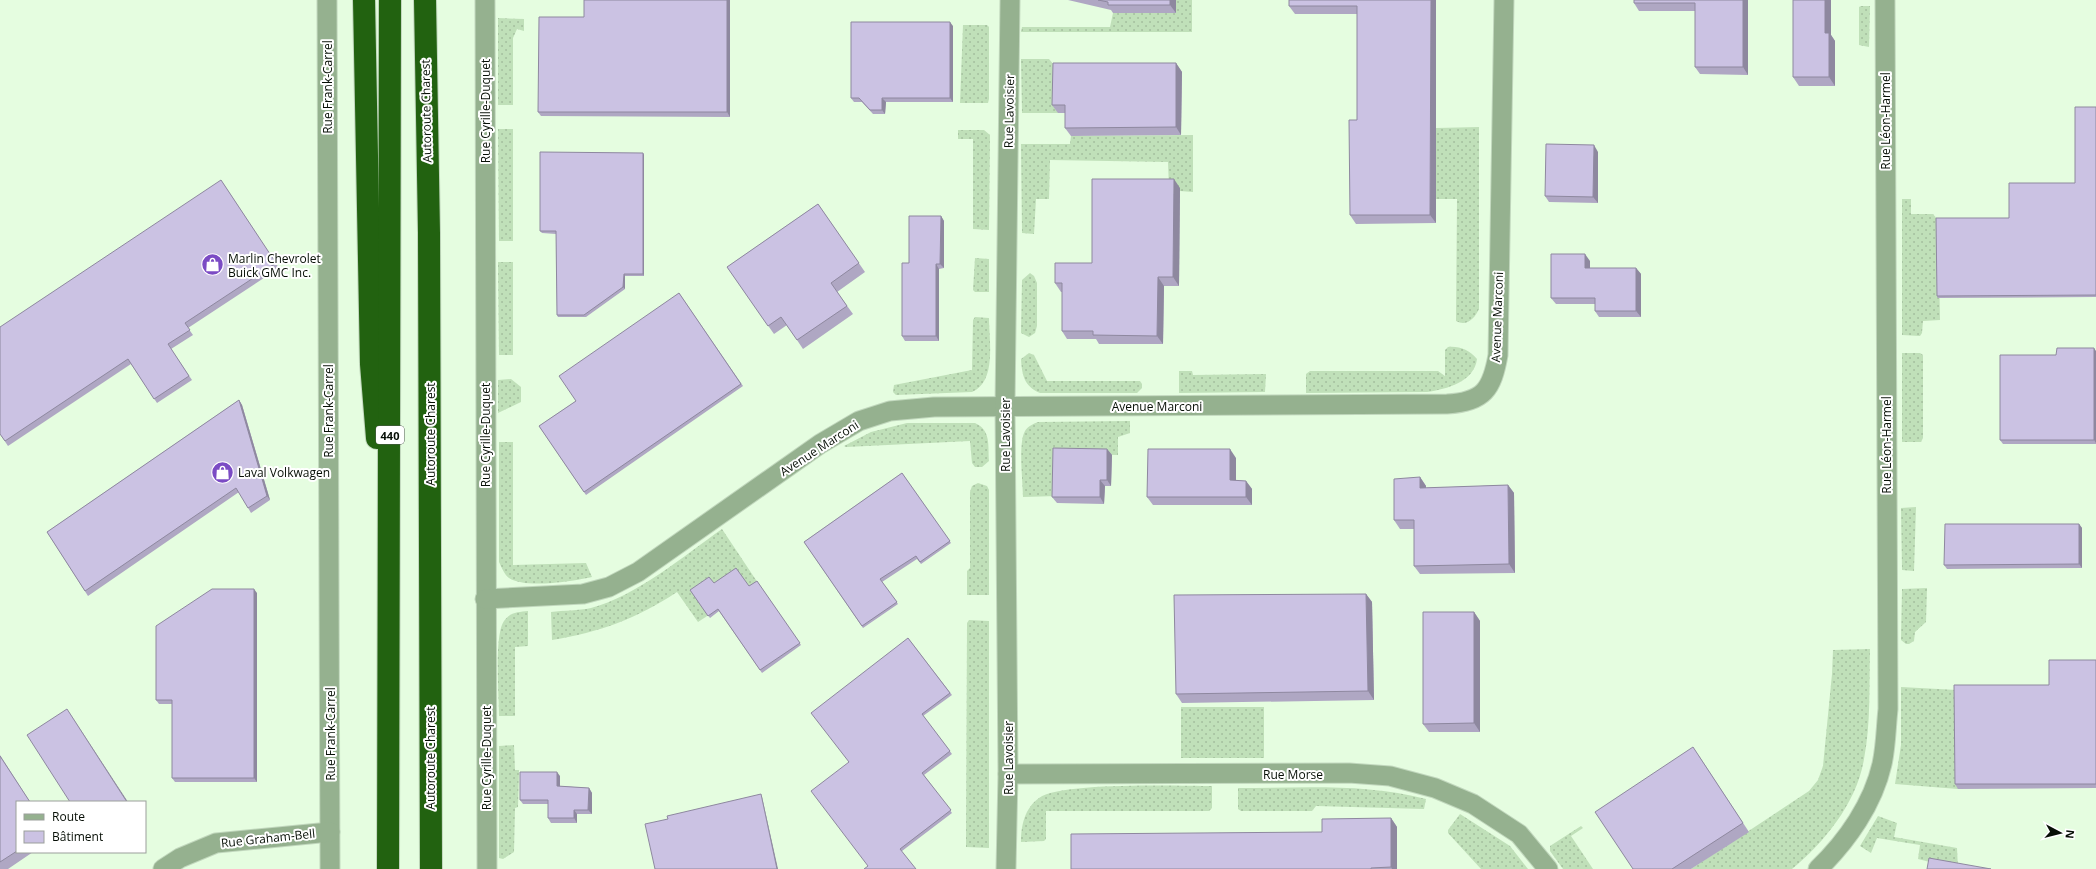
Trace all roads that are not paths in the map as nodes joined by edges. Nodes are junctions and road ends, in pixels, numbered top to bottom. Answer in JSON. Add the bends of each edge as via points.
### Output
{"nodes":[{"id":1,"x":327,"y":0,"type":"edge"},
{"id":2,"x":364,"y":0,"type":"edge"},
{"id":3,"x":390,"y":0,"type":"edge"},
{"id":4,"x":425,"y":0,"type":"edge"},
{"id":5,"x":439,"y":0,"type":"edge"},
{"id":6,"x":485,"y":0,"type":"edge"},
{"id":7,"x":1010,"y":0,"type":"edge"},
{"id":8,"x":1504,"y":0,"type":"edge"},
{"id":9,"x":1885,"y":0,"type":"edge"},
{"id":10,"x":429,"y":233,"type":"junction"},
{"id":11,"x":1005,"y":407,"type":"junction"},
{"id":12,"x":390,"y":589,"type":"junction"},
{"id":13,"x":486,"y":599,"type":"junction"},
{"id":14,"x":1008,"y":774,"type":"junction"},
{"id":15,"x":330,"y":832,"type":"junction"},
{"id":16,"x":163,"y":869,"type":"edge"},
{"id":17,"x":330,"y":869,"type":"edge"},
{"id":18,"x":388,"y":869,"type":"edge"},
{"id":19,"x":430,"y":869,"type":"edge"},
{"id":20,"x":487,"y":869,"type":"edge"},
{"id":21,"x":1006,"y":869,"type":"edge"},
{"id":22,"x":1548,"y":869,"type":"edge"},
{"id":23,"x":1818,"y":869,"type":"edge"}],
"edges":[{"from":1,"to":15,"type":"street","name":"Rue Frank-Carrel"},
{"from":2,"to":12,"type":"highway","via":[[370,364]]},
{"from":3,"to":12,"type":"highway","number":"440"},
{"from":4,"to":10,"type":"highway","name":"Autoroute Charest"},
{"from":5,"to":10,"type":"highway"},
{"from":6,"to":13,"type":"street","name":"Rue Cyrille-Duquet"},
{"from":7,"to":11,"type":"street","name":"Rue Lavoisier"},
{"from":8,"to":11,"type":"street","name":"Avenue Marconi","via":[[1498,355],[1494,377],[1487,389],[1464,403]]},
{"from":9,"to":23,"type":"street","name":"Rue Léon-Harmel","via":[[1888,709],[1882,764],[1871,794],[1856,824],[1835,852]]},
{"from":10,"to":19,"type":"highway","name":"Autoroute Charest"},
{"from":11,"to":13,"type":"street","name":"Avenue Marconi","via":[[934,407],[890,411],[859,420],[820,444],[638,572],[609,587],[583,594]]},
{"from":11,"to":14,"type":"street","name":"Rue Lavoisier"},
{"from":12,"to":18,"type":"highway","number":"440"},
{"from":13,"to":20,"type":"street","name":"Rue Cyrille-Duquet"},
{"from":14,"to":21,"type":"street","name":"Rue Lavoisier"},
{"from":14,"to":22,"type":"street","name":"Rue Morse","via":[[1349,773],[1390,776],[1435,788],[1473,804],[1519,834]]},
{"from":15,"to":16,"type":"street","name":"Rue Graham-Bell","via":[[216,843],[180,858]]},
{"from":15,"to":17,"type":"street","name":"Rue Frank-Carrel"}]}
